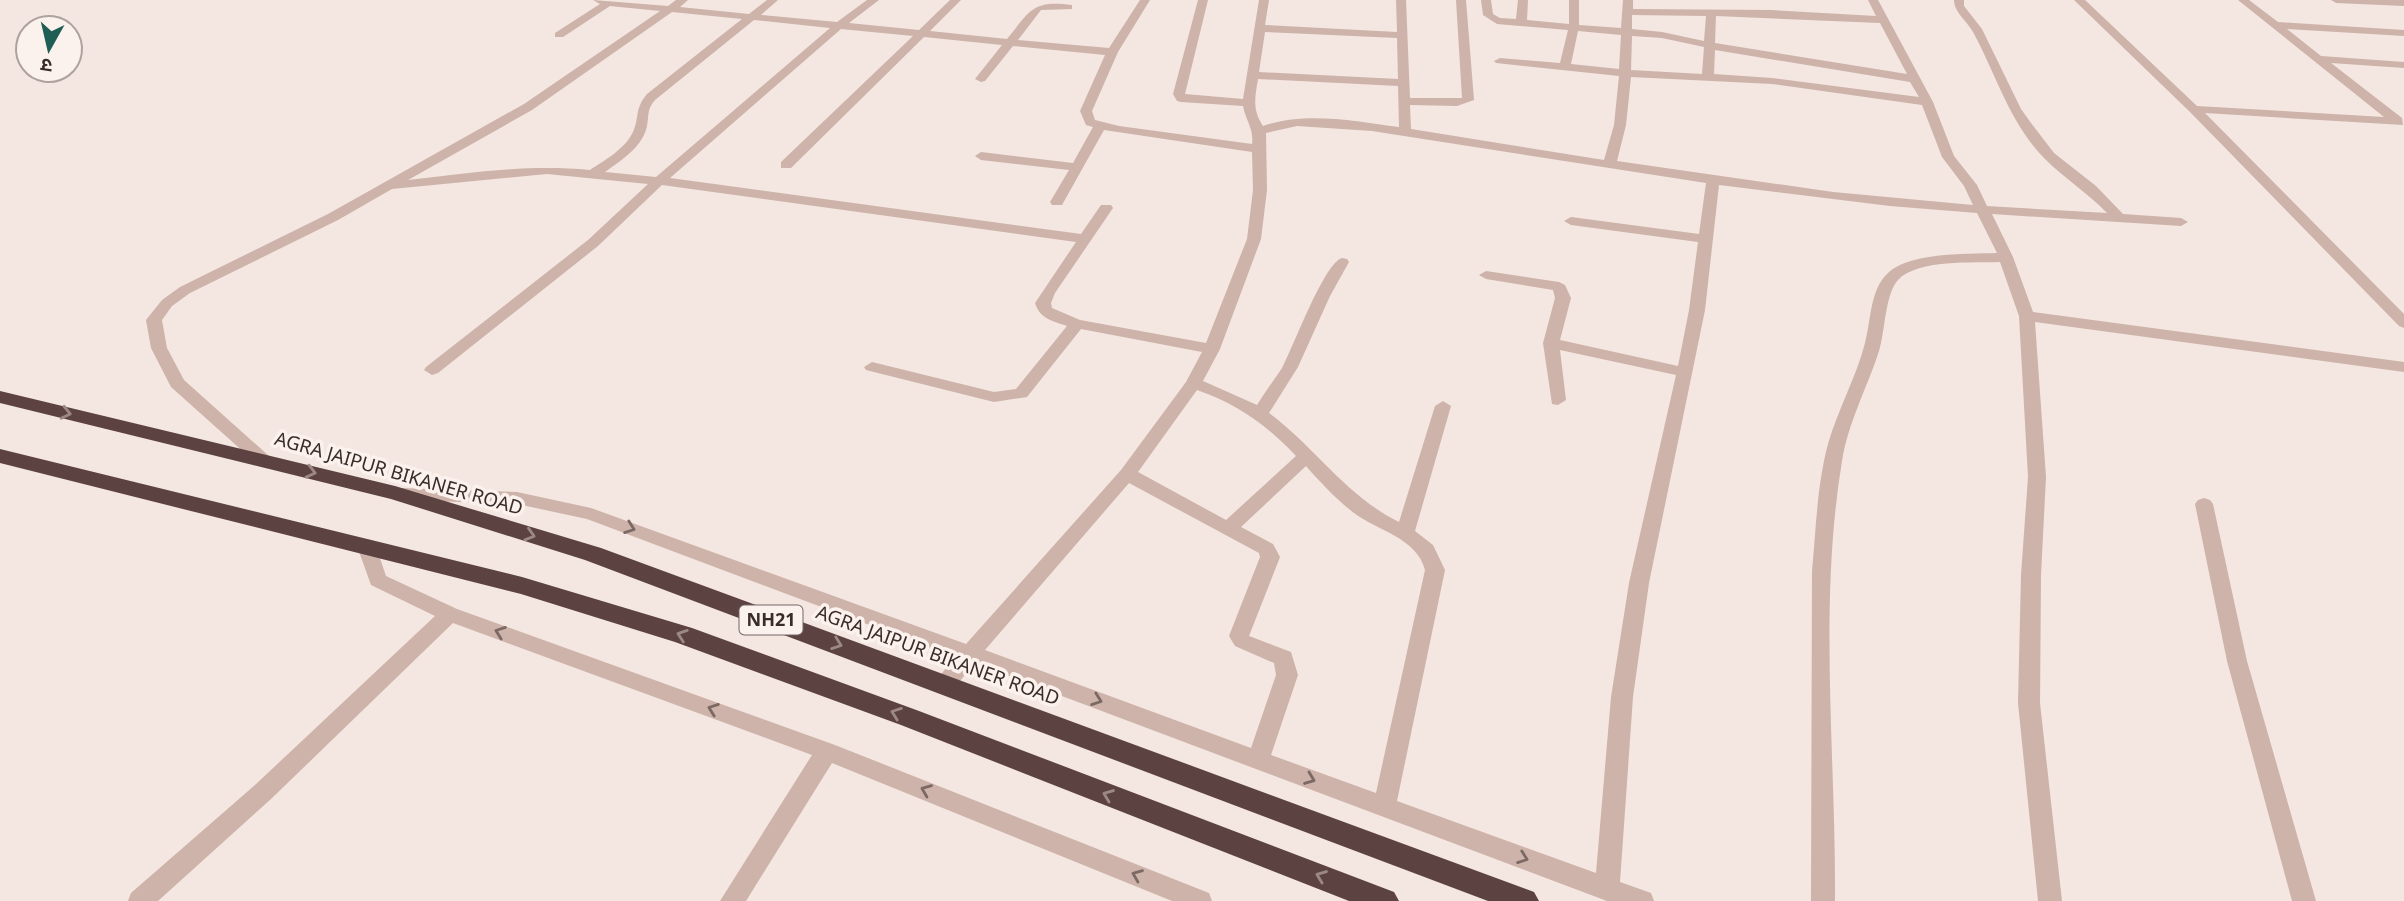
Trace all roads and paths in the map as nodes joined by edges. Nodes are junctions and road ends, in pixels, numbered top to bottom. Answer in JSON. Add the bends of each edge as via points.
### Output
{"nodes":[{"id":1,"x":683,"y":0,"type":"edge"},
{"id":2,"x":773,"y":0,"type":"edge"},
{"id":3,"x":874,"y":0,"type":"edge"},
{"id":4,"x":956,"y":0,"type":"edge"},
{"id":5,"x":1203,"y":0,"type":"edge"},
{"id":6,"x":1264,"y":0,"type":"edge"},
{"id":7,"x":1401,"y":0,"type":"edge"},
{"id":8,"x":1461,"y":0,"type":"edge"},
{"id":9,"x":1486,"y":0,"type":"edge"},
{"id":10,"x":1523,"y":0,"type":"edge"},
{"id":11,"x":1574,"y":0,"type":"edge"},
{"id":12,"x":1766,"y":0,"type":"edge"},
{"id":13,"x":1873,"y":0,"type":"edge"},
{"id":14,"x":1959,"y":0,"type":"edge"},
{"id":15,"x":2079,"y":0,"type":"edge"},
{"id":16,"x":2244,"y":0,"type":"edge"},
{"id":17,"x":2336,"y":0,"type":"edge"},
{"id":18,"x":1141,"y":1,"type":"edge"},
{"id":19,"x":603,"y":2,"type":"edge"},
{"id":20,"x":2404,"y":4,"type":"edge"},
{"id":21,"x":1627,"y":6,"type":"edge"},
{"id":22,"x":1068,"y":7,"type":"dead end"},
{"id":23,"x":670,"y":9,"type":"junction"},
{"id":24,"x":1711,"y":12,"type":"junction"},
{"id":25,"x":1771,"y":13,"type":"junction"},
{"id":26,"x":751,"y":18,"type":"junction"},
{"id":27,"x":1884,"y":20,"type":"junction"},
{"id":28,"x":1521,"y":23,"type":"junction"},
{"id":29,"x":2276,"y":25,"type":"junction"},
{"id":30,"x":837,"y":27,"type":"junction"},
{"id":31,"x":1574,"y":27,"type":"junction"},
{"id":32,"x":1259,"y":28,"type":"junction"},
{"id":33,"x":1626,"y":31,"type":"junction"},
{"id":34,"x":2404,"y":33,"type":"edge"},
{"id":35,"x":559,"y":34,"type":"dead end"},
{"id":36,"x":919,"y":34,"type":"junction"},
{"id":37,"x":1400,"y":35,"type":"junction"},
{"id":38,"x":1012,"y":42,"type":"junction"},
{"id":39,"x":1708,"y":44,"type":"junction"},
{"id":40,"x":1112,"y":52,"type":"junction"},
{"id":41,"x":2321,"y":60,"type":"junction"},
{"id":42,"x":1500,"y":61,"type":"dead end"},
{"id":43,"x":2404,"y":65,"type":"edge"},
{"id":44,"x":1565,"y":67,"type":"junction"},
{"id":45,"x":1625,"y":73,"type":"junction"},
{"id":46,"x":1251,"y":75,"type":"junction"},
{"id":47,"x":1709,"y":77,"type":"junction"},
{"id":48,"x":981,"y":79,"type":"dead end"},
{"id":49,"x":1915,"y":79,"type":"junction"},
{"id":50,"x":1404,"y":83,"type":"junction"},
{"id":51,"x":1404,"y":101,"type":"junction"},
{"id":52,"x":1927,"y":102,"type":"junction"},
{"id":53,"x":1248,"y":103,"type":"junction"},
{"id":54,"x":2194,"y":109,"type":"junction"},
{"id":55,"x":2401,"y":124,"type":"edge"},
{"id":56,"x":1100,"y":126,"type":"junction"},
{"id":57,"x":1260,"y":131,"type":"junction"},
{"id":58,"x":1405,"y":132,"type":"junction"},
{"id":59,"x":1258,"y":149,"type":"junction"},
{"id":60,"x":981,"y":156,"type":"dead end"},
{"id":61,"x":786,"y":165,"type":"dead end"},
{"id":62,"x":1609,"y":165,"type":"junction"},
{"id":63,"x":1077,"y":167,"type":"junction"},
{"id":64,"x":593,"y":174,"type":"junction"},
{"id":65,"x":659,"y":181,"type":"junction"},
{"id":66,"x":1713,"y":181,"type":"junction"},
{"id":67,"x":386,"y":187,"type":"junction"},
{"id":68,"x":1057,"y":202,"type":"dead end"},
{"id":69,"x":1106,"y":208,"type":"dead end"},
{"id":70,"x":1982,"y":210,"type":"junction"},
{"id":71,"x":2118,"y":217,"type":"junction"},
{"id":72,"x":1570,"y":221,"type":"dead end"},
{"id":73,"x":2181,"y":222,"type":"dead end"},
{"id":74,"x":1085,"y":239,"type":"junction"},
{"id":75,"x":1706,"y":239,"type":"junction"},
{"id":76,"x":2006,"y":257,"type":"junction"},
{"id":77,"x":1342,"y":262,"type":"dead end"},
{"id":78,"x":1486,"y":275,"type":"dead end"},
{"id":79,"x":2027,"y":316,"type":"junction"},
{"id":80,"x":2404,"y":323,"type":"edge"},
{"id":81,"x":1077,"y":324,"type":"junction"},
{"id":82,"x":1551,"y":343,"type":"junction"},
{"id":83,"x":1212,"y":349,"type":"junction"},
{"id":84,"x":872,"y":367,"type":"dead end"},
{"id":85,"x":2404,"y":367,"type":"edge"},
{"id":86,"x":432,"y":370,"type":"dead end"},
{"id":87,"x":1684,"y":372,"type":"junction"},
{"id":88,"x":1194,"y":383,"type":"junction"},
{"id":89,"x":0,"y":397,"type":"edge"},
{"id":90,"x":1558,"y":400,"type":"dead end"},
{"id":91,"x":1443,"y":406,"type":"dead end"},
{"id":92,"x":1260,"y":414,"type":"junction"},
{"id":93,"x":0,"y":456,"type":"edge"},
{"id":94,"x":1305,"y":457,"type":"junction"},
{"id":95,"x":263,"y":460,"type":"junction"},
{"id":96,"x":1127,"y":474,"type":"junction"},
{"id":97,"x":395,"y":493,"type":"junction"},
{"id":98,"x":2204,"y":503,"type":"dead end"},
{"id":99,"x":1230,"y":527,"type":"junction"},
{"id":100,"x":1404,"y":535,"type":"junction"},
{"id":101,"x":367,"y":546,"type":"junction"},
{"id":102,"x":450,"y":614,"type":"junction"},
{"id":103,"x":972,"y":653,"type":"junction"},
{"id":104,"x":945,"y":683,"type":"junction"},
{"id":105,"x":827,"y":751,"type":"junction"},
{"id":106,"x":1258,"y":760,"type":"junction"},
{"id":107,"x":1384,"y":807,"type":"junction"},
{"id":108,"x":1607,"y":890,"type":"junction"},
{"id":109,"x":140,"y":901,"type":"edge"},
{"id":110,"x":732,"y":901,"type":"edge"},
{"id":111,"x":1200,"y":901,"type":"edge"},
{"id":112,"x":1384,"y":901,"type":"edge"},
{"id":113,"x":1524,"y":901,"type":"edge"},
{"id":114,"x":1642,"y":901,"type":"edge"},
{"id":115,"x":1823,"y":901,"type":"edge"},
{"id":116,"x":2050,"y":901,"type":"edge"},
{"id":117,"x":2304,"y":901,"type":"edge"}],
"edges":[{"from":1,"to":23,"type":"street"},
{"from":2,"to":26,"type":"street"},
{"from":3,"to":30,"type":"street"},
{"from":4,"to":36,"type":"street"},
{"from":5,"to":53,"type":"street","via":[[1179,94],[1192,100]]},
{"from":6,"to":32,"type":"street"},
{"from":7,"to":37,"type":"street"},
{"from":8,"to":51,"type":"street","via":[[1468,100]]},
{"from":9,"to":28,"type":"street","via":[[1490,19]]},
{"from":10,"to":28,"type":"street"},
{"from":11,"to":31,"type":"street"},
{"from":12,"to":25,"type":"street"},
{"from":13,"to":27,"type":"street"},
{"from":14,"to":71,"type":"street","via":[[2026,126],[2049,156],[2091,188]]},
{"from":15,"to":54,"type":"street"},
{"from":16,"to":29,"type":"street"},
{"from":17,"to":20,"type":"street"},
{"from":18,"to":40,"type":"street"},
{"from":19,"to":23,"type":"street"},
{"from":19,"to":35,"type":"street"},
{"from":21,"to":24,"type":"street"},
{"from":21,"to":33,"type":"street"},
{"from":22,"to":38,"type":"street","via":[[1037,8]]},
{"from":23,"to":26,"type":"street"},
{"from":23,"to":67,"type":"street","via":[[553,92]]},
{"from":24,"to":25,"type":"street"},
{"from":24,"to":39,"type":"street"},
{"from":25,"to":27,"type":"street"},
{"from":26,"to":30,"type":"street"},
{"from":26,"to":64,"type":"street","via":[[651,97],[641,108],[640,131],[632,142]]},
{"from":27,"to":49,"type":"street"},
{"from":28,"to":31,"type":"street"},
{"from":29,"to":34,"type":"street"},
{"from":29,"to":41,"type":"street"},
{"from":30,"to":36,"type":"street"},
{"from":30,"to":65,"type":"street"},
{"from":31,"to":33,"type":"street"},
{"from":31,"to":44,"type":"street"},
{"from":32,"to":37,"type":"street"},
{"from":32,"to":46,"type":"street"},
{"from":33,"to":39,"type":"street"},
{"from":33,"to":45,"type":"street"},
{"from":36,"to":38,"type":"street"},
{"from":36,"to":61,"type":"street"},
{"from":37,"to":50,"type":"street"},
{"from":38,"to":40,"type":"street"},
{"from":38,"to":48,"type":"street"},
{"from":39,"to":47,"type":"street"},
{"from":39,"to":49,"type":"street"},
{"from":40,"to":56,"type":"street","via":[[1086,111],[1090,122]]},
{"from":41,"to":43,"type":"street"},
{"from":41,"to":55,"type":"street"},
{"from":42,"to":44,"type":"street"},
{"from":44,"to":45,"type":"street"},
{"from":45,"to":47,"type":"street"},
{"from":45,"to":62,"type":"street","via":[[1620,132]]},
{"from":46,"to":50,"type":"street"},
{"from":46,"to":53,"type":"street"},
{"from":47,"to":52,"type":"street"},
{"from":49,"to":52,"type":"street"},
{"from":50,"to":51,"type":"street"},
{"from":51,"to":58,"type":"street"},
{"from":52,"to":70,"type":"street","via":[[1948,156]]},
{"from":53,"to":57,"type":"street"},
{"from":54,"to":55,"type":"street"},
{"from":54,"to":80,"type":"street"},
{"from":56,"to":59,"type":"street"},
{"from":56,"to":63,"type":"street"},
{"from":57,"to":58,"type":"street","via":[[1296,123]]},
{"from":57,"to":59,"type":"street"},
{"from":58,"to":62,"type":"street"},
{"from":59,"to":83,"type":"street","via":[[1260,190],[1254,239]]},
{"from":60,"to":63,"type":"street"},
{"from":62,"to":66,"type":"street"},
{"from":63,"to":68,"type":"street"},
{"from":64,"to":65,"type":"street"},
{"from":64,"to":67,"type":"street","via":[[516,171]]},
{"from":65,"to":74,"type":"street"},
{"from":65,"to":86,"type":"street","via":[[574,259]]},
{"from":66,"to":70,"type":"street"},
{"from":66,"to":75,"type":"street"},
{"from":67,"to":95,"type":"street","via":[[186,290],[167,303],[154,320],[159,348],[177,383]]},
{"from":69,"to":74,"type":"street"},
{"from":70,"to":71,"type":"street"},
{"from":70,"to":76,"type":"street"},
{"from":71,"to":73,"type":"street"},
{"from":72,"to":75,"type":"street"},
{"from":74,"to":81,"type":"street","via":[[1043,303],[1055,317]]},
{"from":75,"to":87,"type":"street"},
{"from":76,"to":79,"type":"street"},
{"from":76,"to":115,"type":"street","via":[[1927,263],[1893,276],[1885,289],[1868,360],[1839,434],[1824,535]]},
{"from":77,"to":92,"type":"street","via":[[1290,367]]},
{"from":78,"to":82,"type":"street","via":[[1560,288],[1563,298]]},
{"from":79,"to":85,"type":"street"},
{"from":79,"to":116,"type":"street","via":[[2037,477],[2029,703]]},
{"from":81,"to":83,"type":"street"},
{"from":81,"to":84,"type":"street","via":[[1021,393],[1008,397]]},
{"from":82,"to":87,"type":"street"},
{"from":82,"to":90,"type":"street"},
{"from":83,"to":88,"type":"street"},
{"from":87,"to":108,"type":"street","via":[[1639,583],[1624,684]]},
{"from":88,"to":92,"type":"street","via":[[1226,394]]},
{"from":88,"to":96,"type":"street"},
{"from":89,"to":95,"type":"highway","name":"AGRA JAIPUR BIKANER ROAD","number":"NH21","one_way":true},
{"from":91,"to":100,"type":"street"},
{"from":92,"to":94,"type":"street"},
{"from":93,"to":101,"type":"highway","number":"NH21"},
{"from":94,"to":99,"type":"street"},
{"from":94,"to":100,"type":"street","via":[[1346,498]]},
{"from":95,"to":97,"type":"highway","name":"AGRA JAIPUR BIKANER ROAD","number":"NH21","one_way":true},
{"from":96,"to":99,"type":"street"},
{"from":96,"to":103,"type":"street"},
{"from":97,"to":103,"type":"street","one_way":true,"via":[[517,498],[591,514]]},
{"from":97,"to":104,"type":"highway","name":"AGRA JAIPUR BIKANER ROAD","number":"NH21","one_way":true,"via":[[593,554]]},
{"from":98,"to":117,"type":"street","via":[[2237,662]]},
{"from":99,"to":106,"type":"street","via":[[1270,556],[1239,636],[1284,658],[1287,666]]},
{"from":100,"to":107,"type":"street","via":[[1425,547],[1434,558],[1435,570]]},
{"from":101,"to":102,"type":"street","via":[[378,580]]},
{"from":112,"to":101,"type":"highway","number":"NH21","one_way":true,"via":[[683,635],[522,586]]},
{"from":105,"to":102,"type":"street","one_way":true},
{"from":102,"to":109,"type":"street","via":[[263,792]]},
{"from":103,"to":104,"type":"street"},
{"from":103,"to":106,"type":"street","one_way":true},
{"from":104,"to":113,"type":"highway","name":"AGRA JAIPUR BIKANER ROAD","number":"NH21"},
{"from":105,"to":110,"type":"street"},
{"from":111,"to":105,"type":"street","one_way":true},
{"from":106,"to":107,"type":"street","one_way":true},
{"from":107,"to":108,"type":"street","one_way":true},
{"from":108,"to":114,"type":"street"}]}
